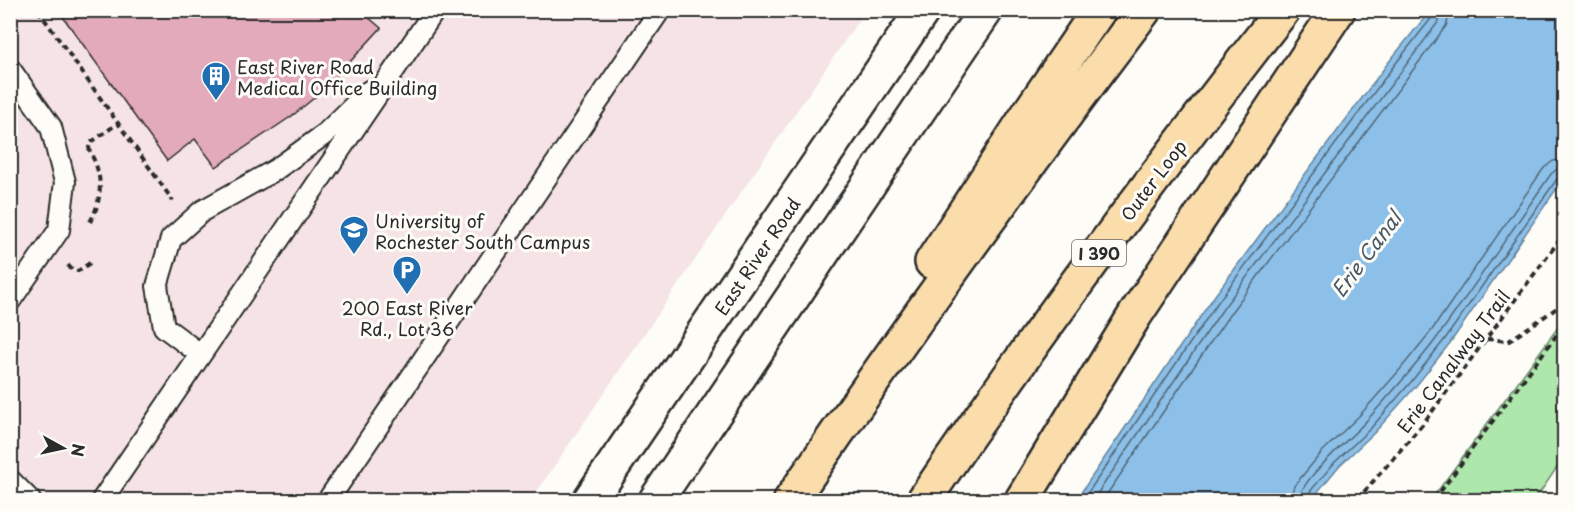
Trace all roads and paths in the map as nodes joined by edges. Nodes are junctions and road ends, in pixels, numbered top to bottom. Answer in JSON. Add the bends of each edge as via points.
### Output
{"nodes":[{"id":1,"x":39,"y":10,"type":"edge"},
{"id":2,"x":435,"y":10,"type":"edge"},
{"id":3,"x":660,"y":10,"type":"edge"},
{"id":4,"x":923,"y":10,"type":"edge"},
{"id":5,"x":986,"y":10,"type":"edge"},
{"id":6,"x":1099,"y":10,"type":"edge"},
{"id":7,"x":1144,"y":10,"type":"edge"},
{"id":8,"x":1283,"y":10,"type":"edge"},
{"id":9,"x":1338,"y":10,"type":"edge"},
{"id":10,"x":399,"y":62,"type":"junction"},
{"id":11,"x":10,"y":69,"type":"edge"},
{"id":12,"x":174,"y":203,"type":"dead end"},
{"id":13,"x":1564,"y":234,"type":"edge"},
{"id":14,"x":10,"y":301,"type":"edge"},
{"id":15,"x":1564,"y":303,"type":"edge"},
{"id":16,"x":1564,"y":325,"type":"edge"},
{"id":17,"x":1487,"y":339,"type":"junction"},
{"id":18,"x":200,"y":354,"type":"junction"},
{"id":19,"x":10,"y":480,"type":"edge"},
{"id":20,"x":791,"y":500,"type":"edge"},
{"id":21,"x":30,"y":501,"type":"edge"},
{"id":22,"x":102,"y":501,"type":"edge"},
{"id":23,"x":328,"y":501,"type":"edge"},
{"id":24,"x":590,"y":501,"type":"edge"},
{"id":25,"x":656,"y":501,"type":"edge"},
{"id":26,"x":924,"y":501,"type":"edge"},
{"id":27,"x":1022,"y":501,"type":"edge"},
{"id":28,"x":1357,"y":501,"type":"edge"},
{"id":29,"x":1434,"y":501,"type":"edge"}],
"edges":[{"from":1,"to":12,"type":"path"},
{"from":2,"to":10,"type":"lane"},
{"from":3,"to":23,"type":"lane"},
{"from":4,"to":24,"type":"street","name":"East River Road"},
{"from":5,"to":25,"type":"street"},
{"from":6,"to":20,"type":"highway","via":[[924,275]]},
{"from":7,"to":20,"type":"highway","via":[[952,268]]},
{"from":8,"to":26,"type":"highway","name":"Outer Loop","number":"I 390","via":[[1134,204]]},
{"from":9,"to":27,"type":"highway","via":[[1147,296]]},
{"from":10,"to":18,"type":"lane"},
{"from":10,"to":18,"type":"lane","via":[[325,134],[274,170],[202,211],[171,239],[157,286],[164,327]]},
{"from":11,"to":14,"type":"lane","via":[[51,127],[65,182],[59,230]]},
{"from":13,"to":17,"type":"path","name":"Erie Canalway Trail"},
{"from":15,"to":17,"type":"path","via":[[1509,341]]},
{"from":16,"to":29,"type":"path"},
{"from":17,"to":28,"type":"path","name":"Erie Canalway Trail","via":[[1422,425]]},
{"from":18,"to":22,"type":"lane"},
{"from":19,"to":21,"type":"lane"}]}
